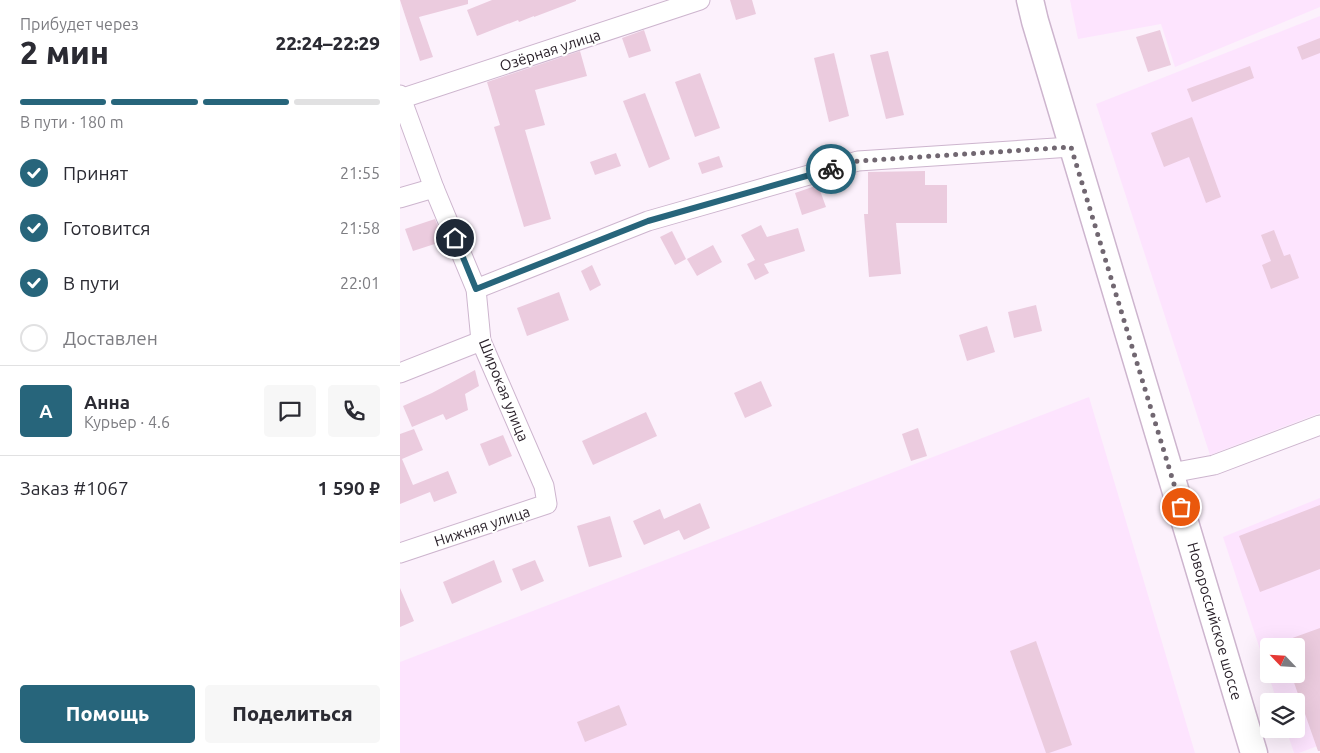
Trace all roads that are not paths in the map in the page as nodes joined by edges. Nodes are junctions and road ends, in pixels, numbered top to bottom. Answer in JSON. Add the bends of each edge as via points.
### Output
{"nodes":[{"id":1,"x":700,"y":0,"type":"edge"},
{"id":2,"x":1030,"y":0,"type":"edge"},
{"id":3,"x":400,"y":98,"type":"edge"},
{"id":4,"x":1071,"y":147,"type":"junction"},
{"id":5,"x":434,"y":188,"type":"junction"},
{"id":6,"x":400,"y":198,"type":"edge"},
{"id":7,"x":476,"y":289,"type":"junction"},
{"id":8,"x":481,"y":341,"type":"junction"},
{"id":9,"x":400,"y":373,"type":"edge"},
{"id":10,"x":1320,"y":425,"type":"edge"},
{"id":11,"x":1171,"y":473,"type":"junction"},
{"id":12,"x":544,"y":486,"type":"joint"},
{"id":13,"x":400,"y":553,"type":"edge"},
{"id":14,"x":1254,"y":753,"type":"edge"}],
"edges":[{"from":1,"to":3,"type":"street","name":"Озёрная улица"},
{"from":2,"to":4,"type":"main road","name":"Новороссийское шоссе"},
{"from":3,"to":5,"type":"street","name":"Широкая улица"},
{"from":4,"to":7,"type":"street","via":[[858,161],[648,221]]},
{"from":4,"to":11,"type":"main road","name":"Новороссийское шоссе"},
{"from":5,"to":6,"type":"street"},
{"from":5,"to":7,"type":"street","name":"Широкая улица"},
{"from":7,"to":8,"type":"street","name":"Широкая улица"},
{"from":8,"to":9,"type":"street"},
{"from":8,"to":12,"type":"street","name":"Широкая улица"},
{"from":10,"to":11,"type":"street","via":[[1214,464]]},
{"from":11,"to":14,"type":"main road","name":"Новороссийское шоссе"},
{"from":12,"to":13,"type":"street","name":"Нижняя улица","via":[[547,504]]}]}
